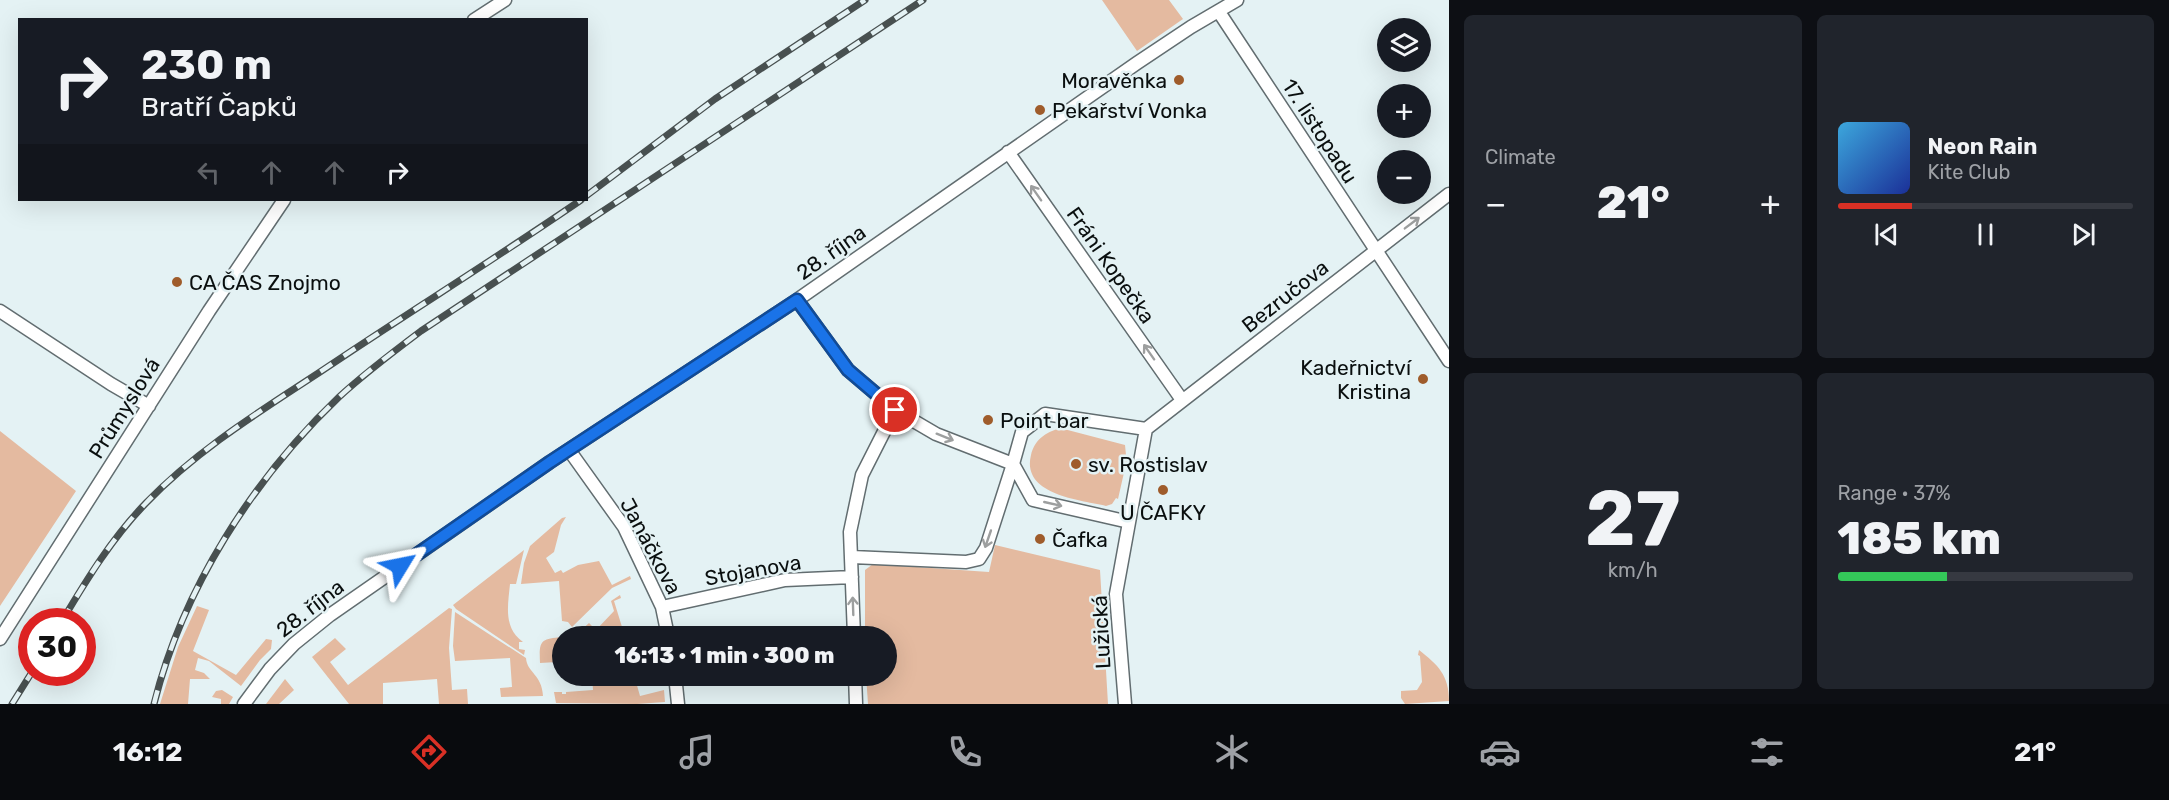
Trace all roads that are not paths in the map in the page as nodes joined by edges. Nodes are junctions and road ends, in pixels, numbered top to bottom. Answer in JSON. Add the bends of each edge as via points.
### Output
{"nodes":[{"id":1,"x":505,"y":0,"type":"edge"},
{"id":2,"x":1237,"y":0,"type":"edge"},
{"id":3,"x":1219,"y":12,"type":"junction"},
{"id":4,"x":477,"y":18,"type":"edge"},
{"id":5,"x":1008,"y":152,"type":"junction"},
{"id":6,"x":1449,"y":194,"type":"edge"},
{"id":7,"x":283,"y":201,"type":"edge"},
{"id":8,"x":1375,"y":251,"type":"junction"},
{"id":9,"x":797,"y":300,"type":"junction"},
{"id":10,"x":0,"y":311,"type":"edge"},
{"id":11,"x":1449,"y":361,"type":"edge"},
{"id":12,"x":1182,"y":400,"type":"junction"},
{"id":13,"x":148,"y":406,"type":"junction"},
{"id":14,"x":895,"y":410,"type":"junction"},
{"id":15,"x":1146,"y":429,"type":"junction"},
{"id":16,"x":569,"y":450,"type":"junction"},
{"id":17,"x":1013,"y":464,"type":"junction"},
{"id":18,"x":1129,"y":522,"type":"junction"},
{"id":19,"x":852,"y":557,"type":"junction"},
{"id":20,"x":852,"y":577,"type":"junction"},
{"id":21,"x":662,"y":607,"type":"junction"},
{"id":22,"x":666,"y":626,"type":"edge"},
{"id":23,"x":854,"y":626,"type":"edge"},
{"id":24,"x":0,"y":639,"type":"edge"},
{"id":25,"x":676,"y":686,"type":"edge"},
{"id":26,"x":855,"y":686,"type":"edge"},
{"id":27,"x":244,"y":704,"type":"edge"},
{"id":28,"x":678,"y":704,"type":"edge"},
{"id":29,"x":856,"y":704,"type":"edge"},
{"id":30,"x":1125,"y":704,"type":"edge"}],
"edges":[{"from":1,"to":4,"type":"street"},
{"from":2,"to":3,"type":"street","name":"28. října"},
{"from":3,"to":5,"type":"street","name":"28. října"},
{"from":3,"to":8,"type":"street","name":"17. listopadu"},
{"from":5,"to":9,"type":"street","name":"28. října"},
{"from":12,"to":5,"type":"street","name":"Fráni Kopečka","one_way":true},
{"from":8,"to":6,"type":"street","name":"Bezručova","one_way":true},
{"from":7,"to":13,"type":"street","name":"Průmyslová"},
{"from":8,"to":11,"type":"street","name":"17. listopadu"},
{"from":8,"to":12,"type":"street","name":"Bezručova"},
{"from":9,"to":14,"type":"street","via":[[848,370]]},
{"from":9,"to":16,"type":"street","name":"28. října"},
{"from":10,"to":13,"type":"street"},
{"from":12,"to":15,"type":"street","name":"Bezručova"},
{"from":13,"to":24,"type":"street","name":"Průmyslová"},
{"from":14,"to":17,"type":"street","one_way":true,"via":[[936,434]]},
{"from":14,"to":19,"type":"street","via":[[862,474],[850,532]]},
{"from":15,"to":17,"type":"street","via":[[1045,414],[1022,432]]},
{"from":15,"to":18,"type":"street","name":"Lužická"},
{"from":16,"to":21,"type":"street","name":"Janáčkova","via":[[624,527]]},
{"from":16,"to":27,"type":"street","name":"28. října","via":[[330,615],[294,644]]},
{"from":17,"to":18,"type":"street","one_way":true,"via":[[1033,500]]},
{"from":17,"to":19,"type":"street","one_way":true,"via":[[979,559],[966,562]]},
{"from":18,"to":30,"type":"street","name":"Lužická","via":[[1116,594]]},
{"from":19,"to":20,"type":"street"},
{"from":20,"to":21,"type":"street","name":"Stojanova","via":[[785,580]]},
{"from":23,"to":20,"type":"street","one_way":true},
{"from":21,"to":22,"type":"street","name":"Janáčkova"},
{"from":25,"to":28,"type":"street"},
{"from":26,"to":29,"type":"street"}]}
